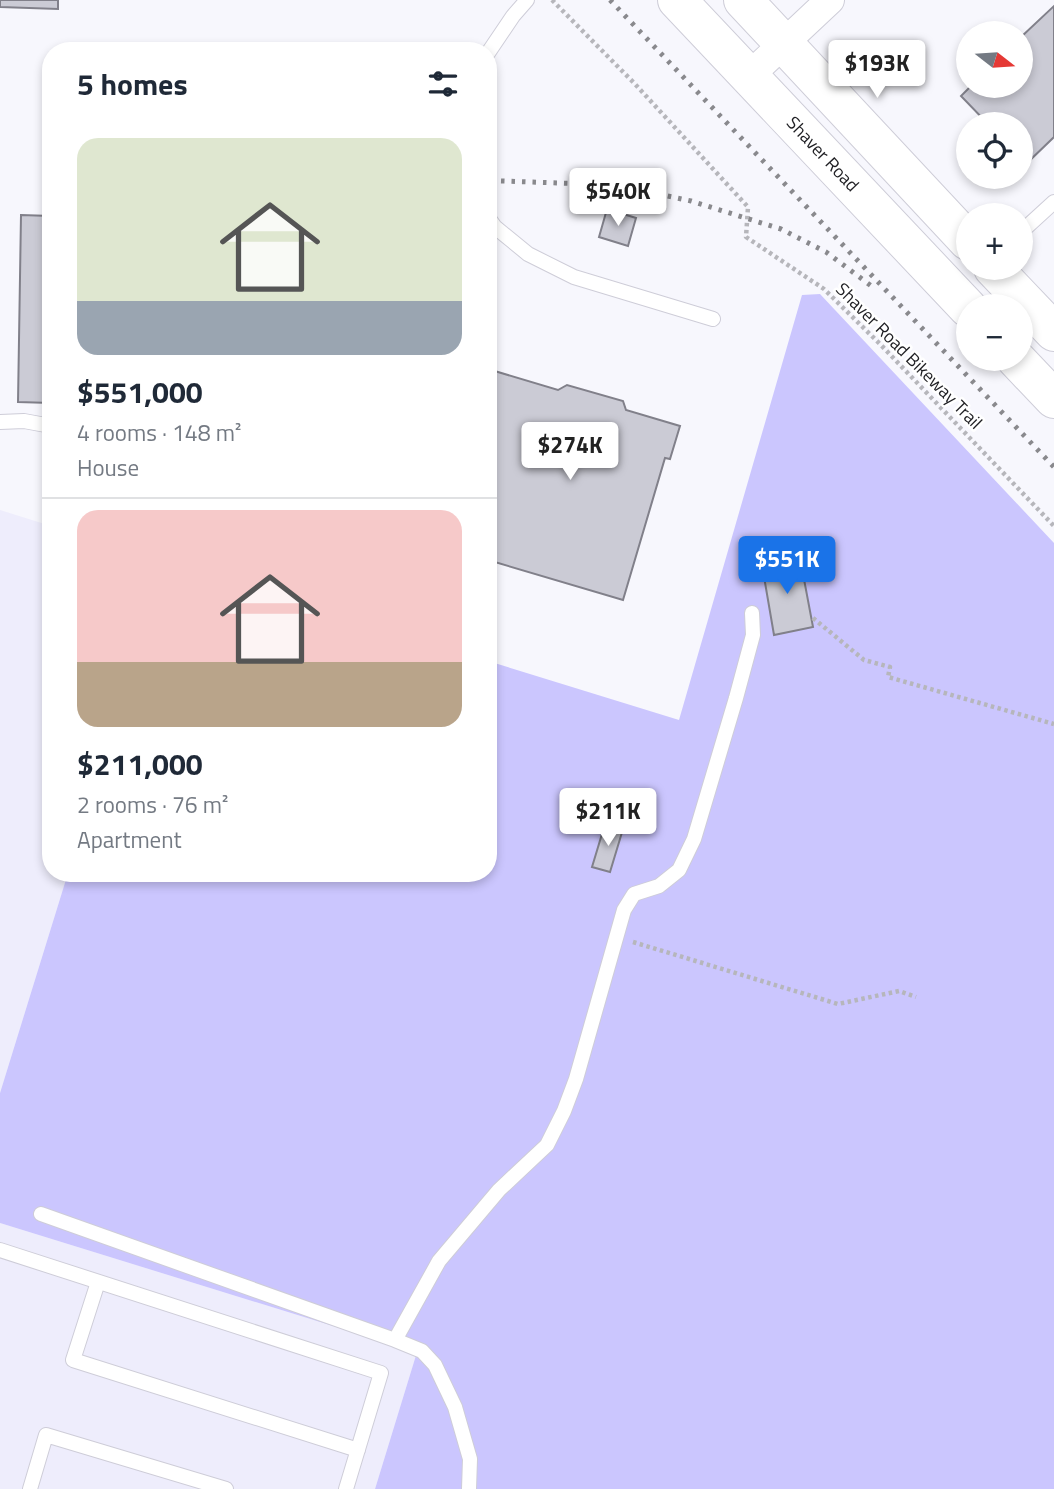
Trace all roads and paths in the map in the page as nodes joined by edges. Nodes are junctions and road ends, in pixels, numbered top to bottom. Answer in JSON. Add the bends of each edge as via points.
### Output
{"nodes":[{"id":1,"x":527,"y":0,"type":"edge"},
{"id":2,"x":552,"y":0,"type":"edge"},
{"id":3,"x":677,"y":0,"type":"edge"},
{"id":4,"x":743,"y":0,"type":"edge"},
{"id":5,"x":830,"y":0,"type":"edge"},
{"id":6,"x":495,"y":42,"type":"edge"},
{"id":7,"x":784,"y":44,"type":"junction"},
{"id":8,"x":748,"y":77,"type":"junction"},
{"id":9,"x":1054,"y":202,"type":"edge"},
{"id":10,"x":1033,"y":221,"type":"edge"},
{"id":11,"x":956,"y":228,"type":"edge"},
{"id":12,"x":497,"y":229,"type":"edge"},
{"id":13,"x":979,"y":282,"type":"edge"},
{"id":14,"x":713,"y":319,"type":"dead end"},
{"id":15,"x":1054,"y":331,"type":"edge"},
{"id":16,"x":1027,"y":371,"type":"edge"},
{"id":17,"x":1054,"y":399,"type":"edge"},
{"id":18,"x":0,"y":422,"type":"edge"},
{"id":19,"x":42,"y":424,"type":"edge"},
{"id":20,"x":1054,"y":526,"type":"edge"},
{"id":21,"x":752,"y":613,"type":"dead end"},
{"id":22,"x":813,"y":618,"type":"dead end"},
{"id":23,"x":1054,"y":724,"type":"edge"},
{"id":24,"x":615,"y":937,"type":"junction"},
{"id":25,"x":916,"y":997,"type":"dead end"},
{"id":26,"x":41,"y":1214,"type":"dead end"},
{"id":27,"x":0,"y":1250,"type":"edge"},
{"id":28,"x":98,"y":1282,"type":"junction"},
{"id":29,"x":395,"y":1340,"type":"junction"},
{"id":30,"x":358,"y":1450,"type":"junction"},
{"id":31,"x":30,"y":1489,"type":"edge"},
{"id":32,"x":226,"y":1489,"type":"edge"},
{"id":33,"x":346,"y":1489,"type":"edge"},
{"id":34,"x":469,"y":1489,"type":"edge"}],
"edges":[{"from":1,"to":6,"type":"lane"},
{"from":2,"to":20,"type":"path","name":"Shaver Road Bikeway Trail","via":[[748,207],[746,237],[824,289]]},
{"from":3,"to":8,"type":"main road","name":"Shaver Road"},
{"from":4,"to":7,"type":"main road"},
{"from":5,"to":7,"type":"street"},
{"from":7,"to":8,"type":"street"},
{"from":7,"to":11,"type":"main road"},
{"from":8,"to":13,"type":"main road","name":"Shaver Road"},
{"from":9,"to":10,"type":"lane"},
{"from":12,"to":14,"type":"lane","via":[[528,254],[574,277]]},
{"from":13,"to":15,"type":"main road","name":"Shaver Road"},
{"from":16,"to":17,"type":"main road"},
{"from":18,"to":19,"type":"lane"},
{"from":21,"to":24,"type":"lane","via":[[753,635],[694,839],[679,870],[659,886],[634,894]]},
{"from":22,"to":23,"type":"path","via":[[864,660],[890,667],[888,677]]},
{"from":24,"to":25,"type":"path","via":[[838,1003],[899,991]]},
{"from":24,"to":29,"type":"lane","via":[[576,1079],[547,1145],[499,1190],[439,1261]]},
{"from":26,"to":29,"type":"lane"},
{"from":27,"to":28,"type":"lane"},
{"from":28,"to":30,"type":"lane","via":[[381,1373]]},
{"from":28,"to":30,"type":"lane","via":[[73,1360]]},
{"from":29,"to":34,"type":"lane","via":[[422,1351],[435,1364],[455,1407],[470,1459]]},
{"from":30,"to":33,"type":"lane"},
{"from":31,"to":32,"type":"lane","via":[[46,1435]]}]}
